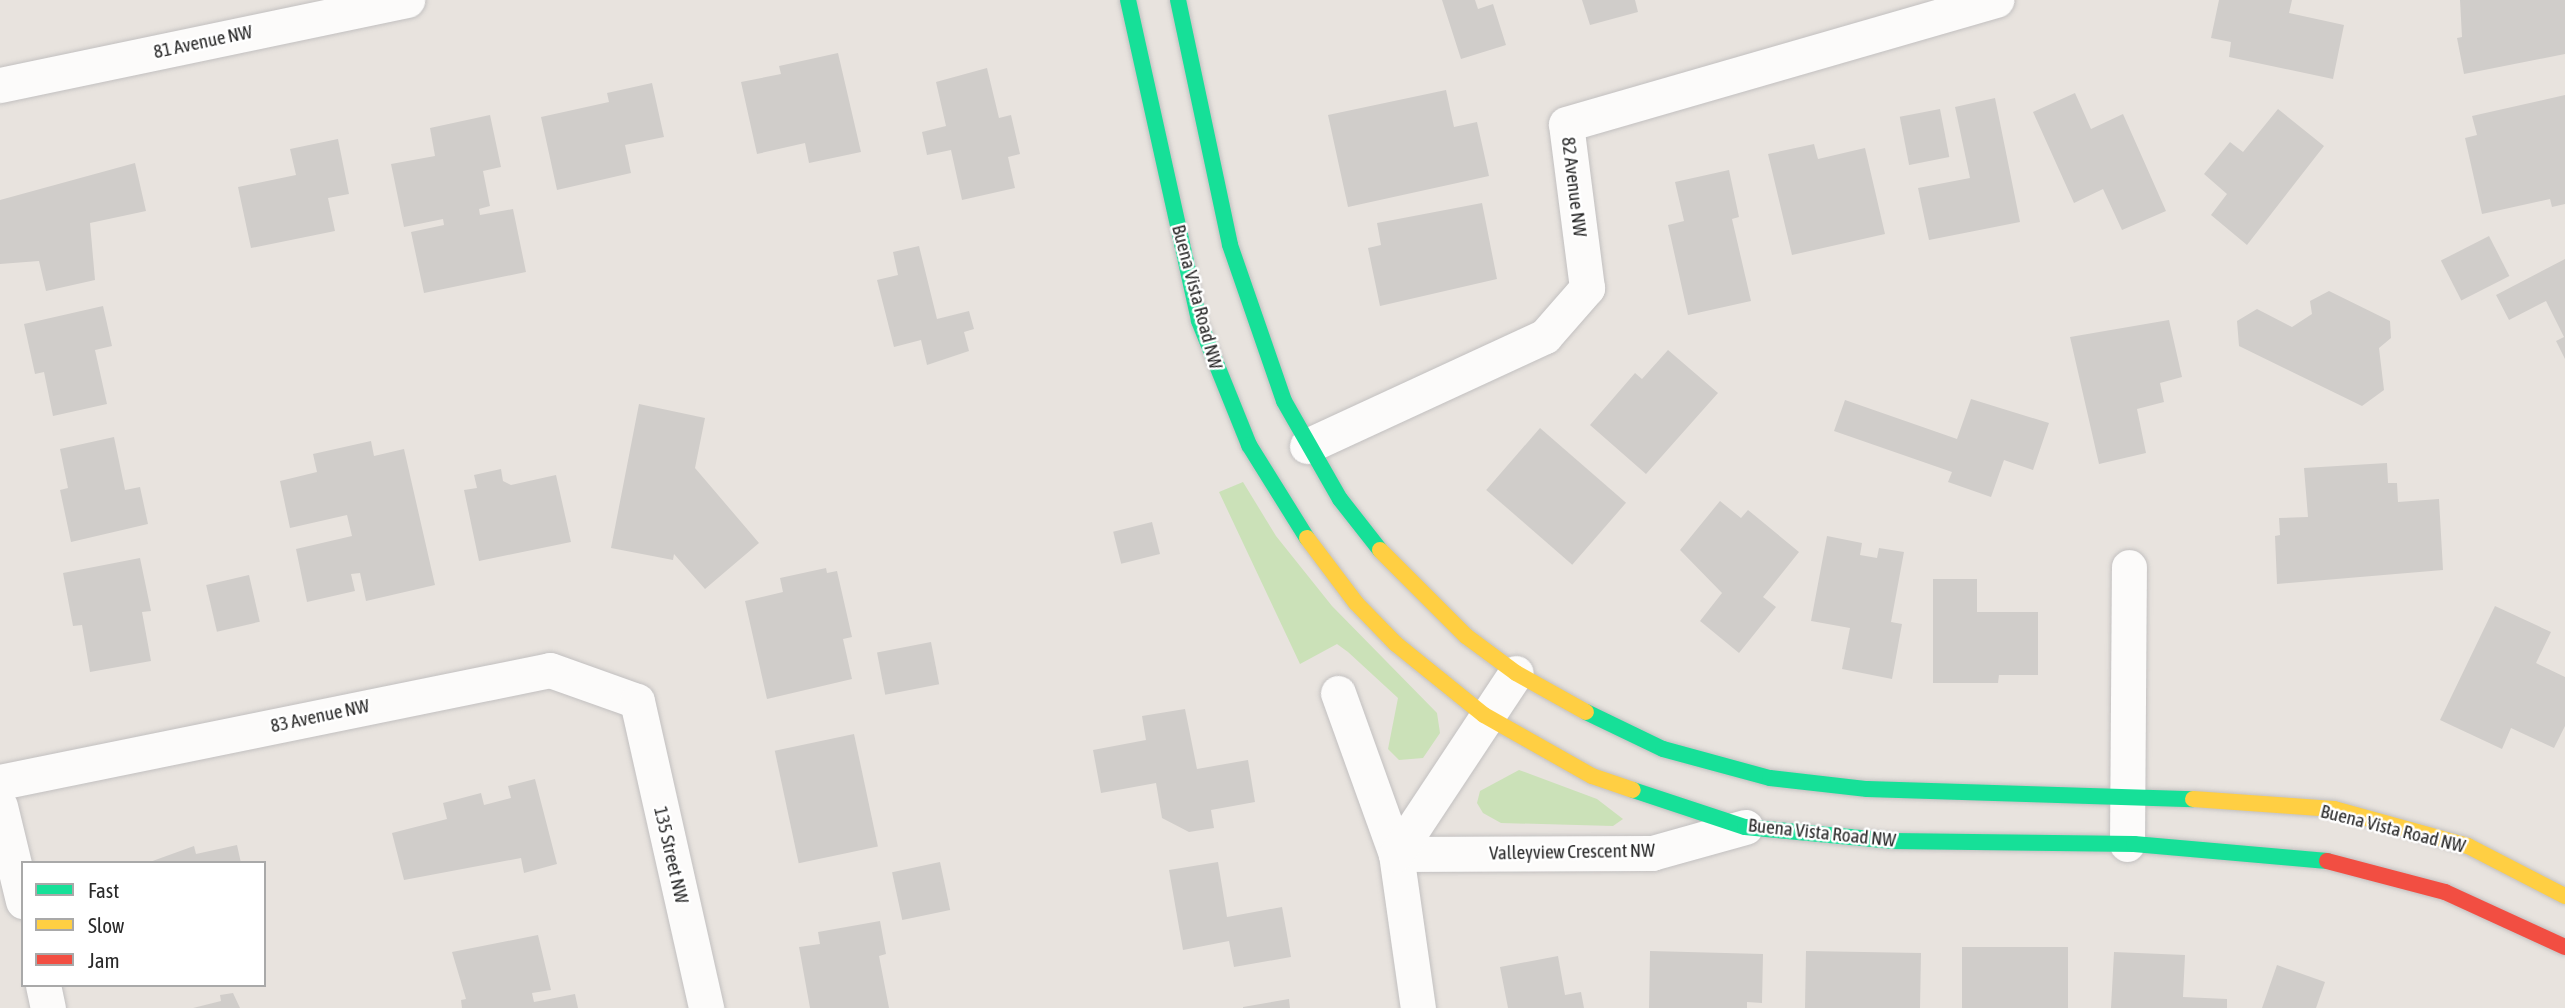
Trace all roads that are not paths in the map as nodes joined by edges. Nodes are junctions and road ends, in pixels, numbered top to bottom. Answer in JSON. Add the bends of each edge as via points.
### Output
{"nodes":[{"id":1,"x":407,"y":0,"type":"edge"},
{"id":2,"x":1128,"y":0,"type":"edge"},
{"id":3,"x":1178,"y":0,"type":"edge"},
{"id":4,"x":1997,"y":0,"type":"edge"},
{"id":5,"x":327,"y":8,"type":"edge"},
{"id":6,"x":0,"y":85,"type":"edge"},
{"id":7,"x":1307,"y":446,"type":"junction"},
{"id":8,"x":2129,"y":567,"type":"dead end"},
{"id":9,"x":1516,"y":673,"type":"junction"},
{"id":10,"x":1338,"y":693,"type":"dead end"},
{"id":11,"x":637,"y":701,"type":"joint"},
{"id":12,"x":1484,"y":715,"type":"junction"},
{"id":13,"x":0,"y":782,"type":"edge"},
{"id":14,"x":2127,"y":794,"type":"junction"},
{"id":15,"x":0,"y":806,"type":"edge"},
{"id":16,"x":1745,"y":827,"type":"junction"},
{"id":17,"x":2127,"y":844,"type":"junction"},
{"id":18,"x":1396,"y":854,"type":"junction"},
{"id":19,"x":21,"y":893,"type":"edge"},
{"id":20,"x":2565,"y":896,"type":"edge"},
{"id":21,"x":2565,"y":947,"type":"edge"},
{"id":22,"x":43,"y":987,"type":"edge"},
{"id":23,"x":48,"y":1008,"type":"edge"},
{"id":24,"x":706,"y":1008,"type":"edge"},
{"id":25,"x":1418,"y":1008,"type":"edge"}],
"edges":[{"from":1,"to":5,"type":"street","name":"81 Avenue NW"},
{"from":2,"to":12,"type":"street","name":"Buena Vista Road NW","via":[[1199,321],[1249,445],[1282,504],[1356,603],[1396,644]]},
{"from":3,"to":7,"type":"street","name":"Buena Vista Road NW","via":[[1230,245],[1264,355]]},
{"from":4,"to":7,"type":"street","name":"82 Avenue NW","via":[[1566,124],[1587,288],[1545,337]]},
{"from":5,"to":6,"type":"street","name":"81 Avenue NW"},
{"from":7,"to":9,"type":"street","name":"Buena Vista Road NW","via":[[1386,557],[1466,636]]},
{"from":8,"to":14,"type":"street"},
{"from":9,"to":12,"type":"street"},
{"from":9,"to":14,"type":"street","name":"Buena Vista Road NW","via":[[1651,743],[1770,778],[1867,789]]},
{"from":10,"to":18,"type":"street"},
{"from":11,"to":13,"type":"street","name":"83 Avenue NW","via":[[550,670]]},
{"from":11,"to":24,"type":"street","name":"135 Street NW"},
{"from":12,"to":16,"type":"street","name":"Buena Vista Road NW","via":[[1592,776]]},
{"from":12,"to":18,"type":"street"},
{"from":14,"to":17,"type":"street"},
{"from":14,"to":20,"type":"street","name":"Buena Vista Road NW","via":[[2334,809],[2468,846]]},
{"from":15,"to":19,"type":"street"},
{"from":16,"to":17,"type":"street","name":"Buena Vista Road NW","via":[[1892,841]]},
{"from":16,"to":18,"type":"street","name":"Valleyview Crescent NW","via":[[1652,853]]},
{"from":17,"to":21,"type":"street","name":"Buena Vista Road NW","via":[[2236,849],[2383,873],[2499,913]]},
{"from":18,"to":25,"type":"street"},
{"from":22,"to":23,"type":"street"}]}
